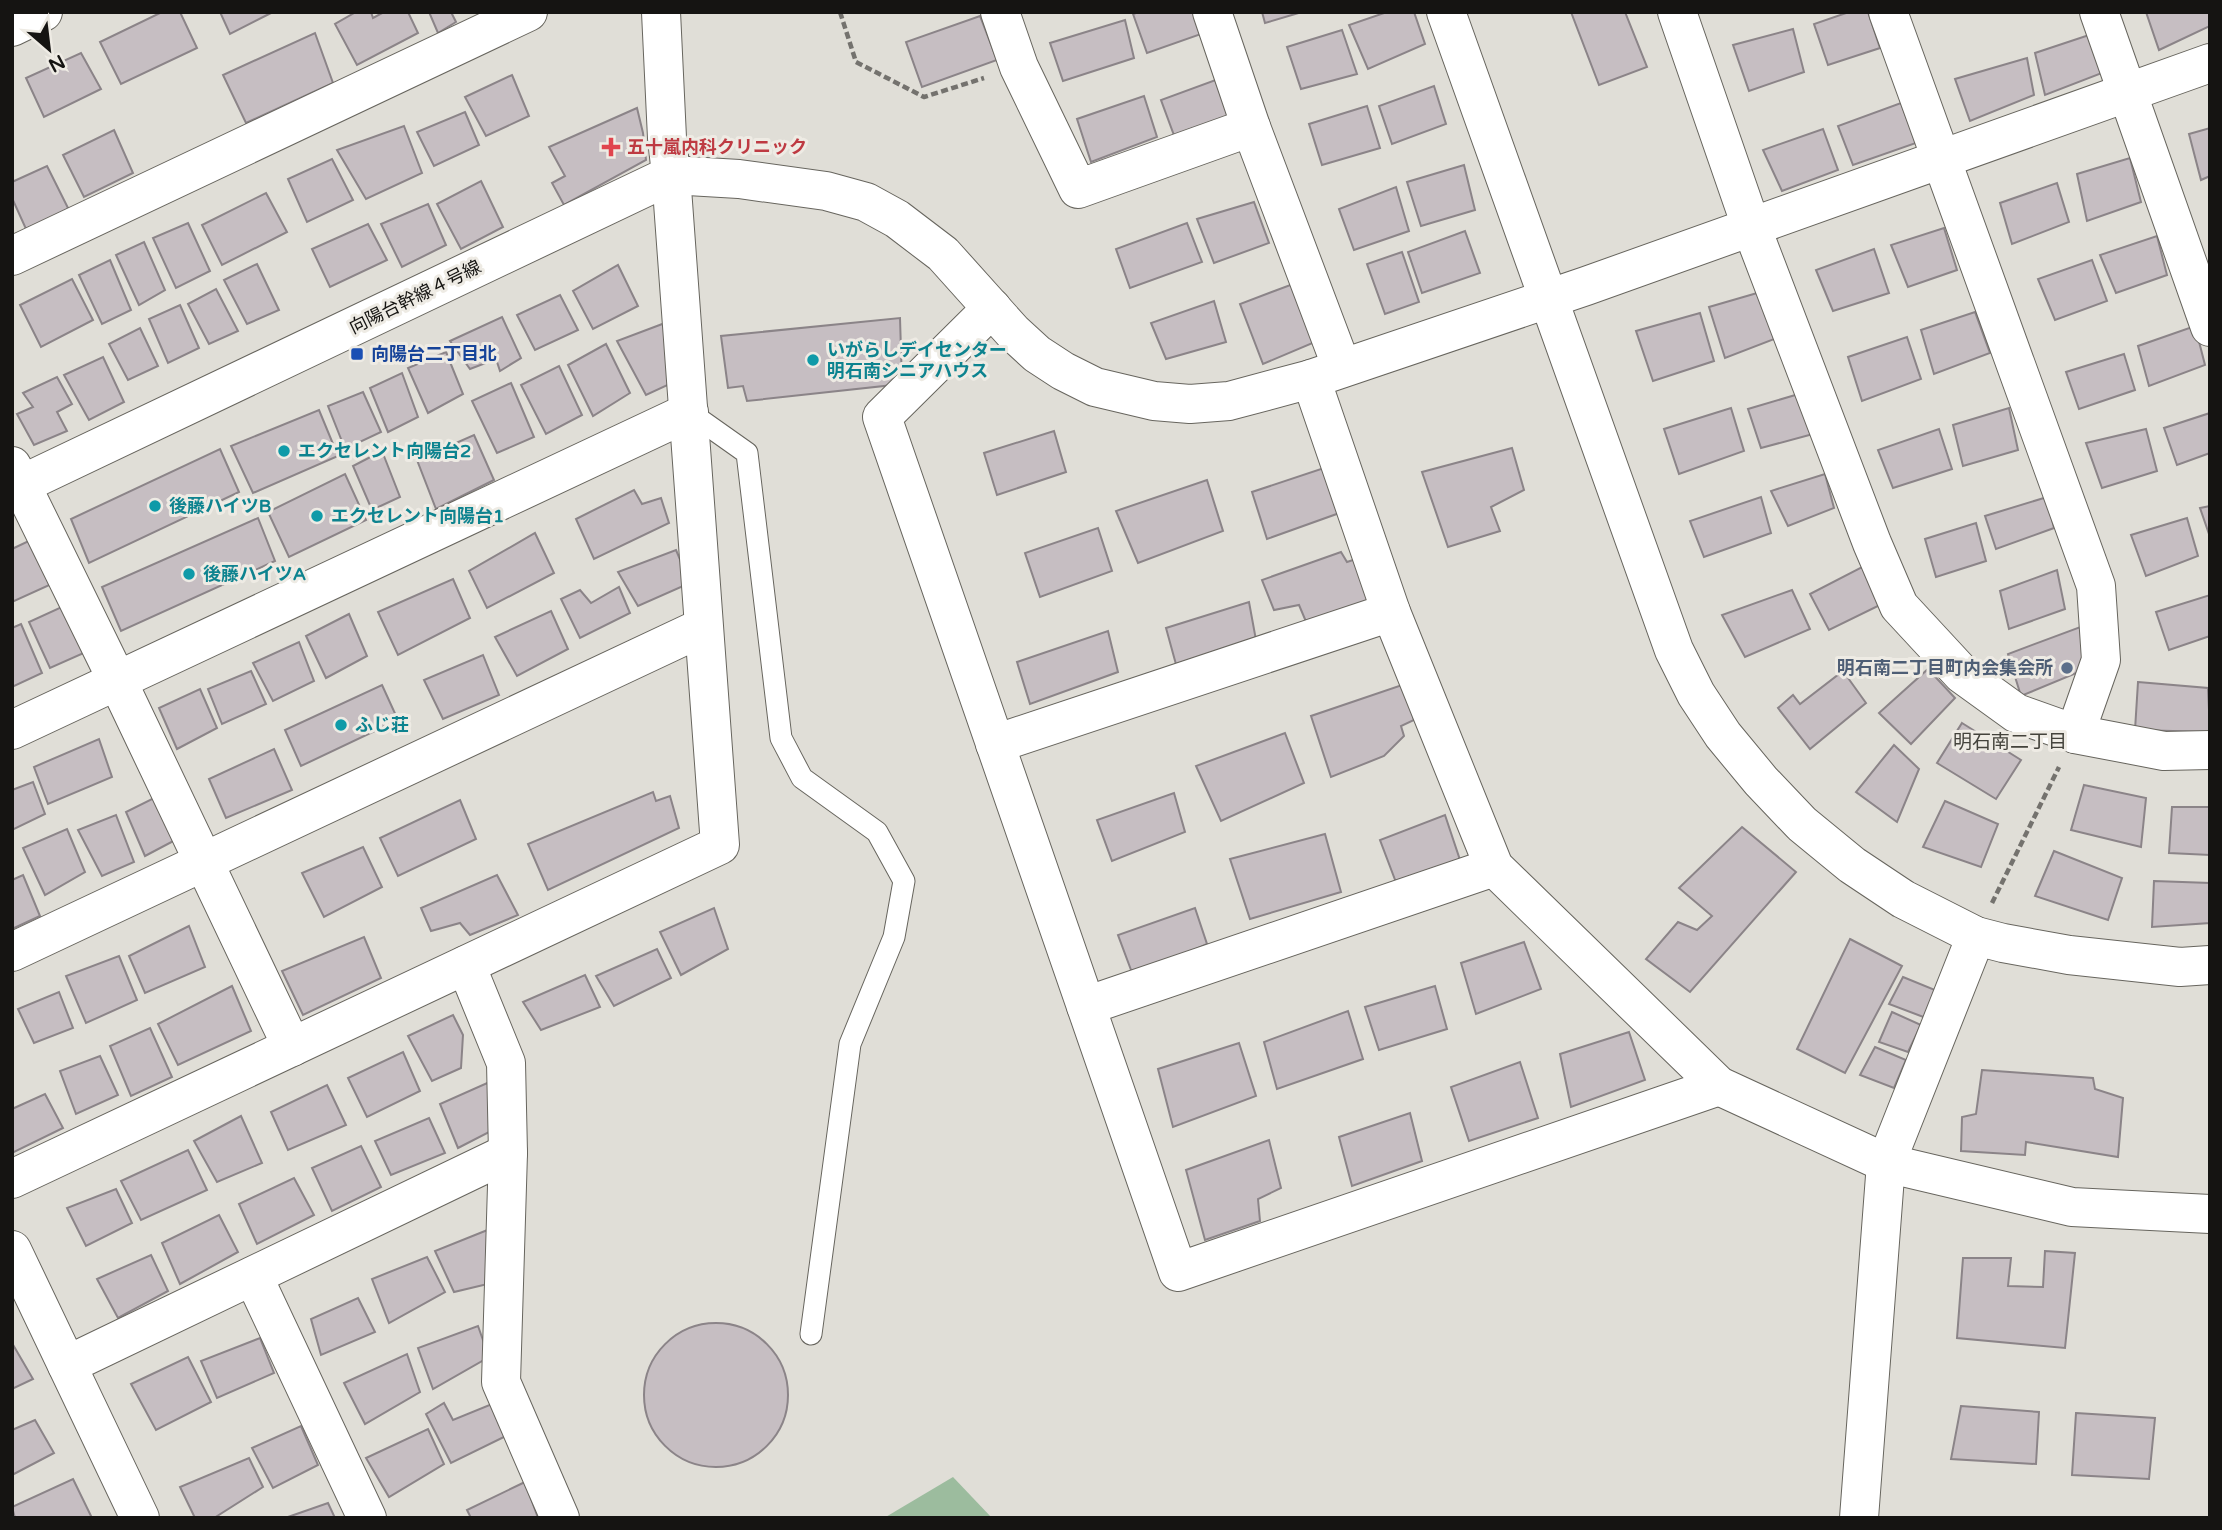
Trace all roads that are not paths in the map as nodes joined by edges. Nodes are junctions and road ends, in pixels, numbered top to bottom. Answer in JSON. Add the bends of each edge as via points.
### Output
{"nodes":[{"id":1,"x":43,"y":12,"type":"edge"},
{"id":2,"x":528,"y":12,"type":"edge"},
{"id":3,"x":661,"y":12,"type":"edge"},
{"id":4,"x":1000,"y":12,"type":"edge"},
{"id":5,"x":1212,"y":12,"type":"edge"},
{"id":6,"x":1446,"y":12,"type":"edge"},
{"id":7,"x":1677,"y":12,"type":"edge"},
{"id":8,"x":1888,"y":12,"type":"edge"},
{"id":9,"x":2099,"y":12,"type":"edge"},
{"id":10,"x":12,"y":27,"type":"edge"},
{"id":11,"x":2210,"y":63,"type":"edge"},
{"id":12,"x":2127,"y":92,"type":"junction"},
{"id":13,"x":1251,"y":127,"type":"junction"},
{"id":14,"x":1941,"y":159,"type":"junction"},
{"id":15,"x":671,"y":174,"type":"junction"},
{"id":16,"x":1751,"y":226,"type":"junction"},
{"id":17,"x":12,"y":256,"type":"edge"},
{"id":18,"x":1549,"y":298,"type":"junction"},
{"id":19,"x":992,"y":308,"type":"junction"},
{"id":20,"x":2210,"y":327,"type":"edge"},
{"id":21,"x":1327,"y":374,"type":"junction"},
{"id":22,"x":689,"y":412,"type":"junction"},
{"id":23,"x":15,"y":480,"type":"edge"},
{"id":24,"x":1391,"y":612,"type":"junction"},
{"id":25,"x":703,"y":627,"type":"junction"},
{"id":26,"x":117,"y":680,"type":"junction"},
{"id":27,"x":12,"y":730,"type":"edge"},
{"id":28,"x":2075,"y":734,"type":"junction"},
{"id":29,"x":995,"y":744,"type":"junction"},
{"id":30,"x":2210,"y":751,"type":"edge"},
{"id":31,"x":204,"y":862,"type":"junction"},
{"id":32,"x":1494,"y":867,"type":"junction"},
{"id":33,"x":1976,"y":936,"type":"junction"},
{"id":34,"x":12,"y":952,"type":"edge"},
{"id":35,"x":466,"y":965,"type":"junction"},
{"id":36,"x":2210,"y":965,"type":"edge"},
{"id":37,"x":1086,"y":1006,"type":"junction"},
{"id":38,"x":292,"y":1047,"type":"junction"},
{"id":39,"x":1719,"y":1086,"type":"junction"},
{"id":40,"x":508,"y":1153,"type":"junction"},
{"id":41,"x":1886,"y":1163,"type":"junction"},
{"id":42,"x":12,"y":1179,"type":"edge"},
{"id":43,"x":2210,"y":1214,"type":"edge"},
{"id":44,"x":12,"y":1250,"type":"edge"},
{"id":45,"x":253,"y":1276,"type":"junction"},
{"id":46,"x":811,"y":1334,"type":"dead end"},
{"id":47,"x":67,"y":1365,"type":"junction"},
{"id":48,"x":140,"y":1518,"type":"edge"},
{"id":49,"x":366,"y":1518,"type":"edge"},
{"id":50,"x":560,"y":1518,"type":"edge"},
{"id":51,"x":1859,"y":1518,"type":"edge"}],
"edges":[{"from":1,"to":10,"type":"street"},
{"from":2,"to":17,"type":"street"},
{"from":3,"to":15,"type":"street"},
{"from":4,"to":13,"type":"street","via":[[1019,67],[1078,189]]},
{"from":5,"to":13,"type":"street"},
{"from":6,"to":18,"type":"street"},
{"from":7,"to":16,"type":"street"},
{"from":8,"to":14,"type":"street"},
{"from":9,"to":12,"type":"street"},
{"from":11,"to":12,"type":"street"},
{"from":12,"to":14,"type":"street"},
{"from":12,"to":20,"type":"street"},
{"from":13,"to":21,"type":"street"},
{"from":14,"to":16,"type":"street"},
{"from":14,"to":28,"type":"street","via":[[2096,586],[2101,660]]},
{"from":15,"to":19,"type":"street","via":[[826,191],[866,202],[921,235]]},
{"from":15,"to":22,"type":"street"},
{"from":15,"to":23,"type":"street","name":"向陽台幹線４号線"},
{"from":16,"to":18,"type":"street"},
{"from":16,"to":28,"type":"street","via":[[1899,606],[1962,674],[2016,713]]},
{"from":18,"to":21,"type":"street"},
{"from":18,"to":33,"type":"street","via":[[1674,650],[1696,694],[1761,781],[1802,824],[1903,899]]},
{"from":19,"to":21,"type":"street","via":[[1037,354],[1063,371],[1126,395],[1190,404],[1229,401]]},
{"from":19,"to":29,"type":"street","via":[[882,417]]},
{"from":21,"to":24,"type":"street"},
{"from":22,"to":25,"type":"street"},
{"from":22,"to":26,"type":"street"},
{"from":22,"to":46,"type":"lane","via":[[747,453],[781,738],[802,778],[877,832],[904,881],[894,937],[850,1044]]},
{"from":23,"to":26,"type":"street"},
{"from":24,"to":29,"type":"street"},
{"from":24,"to":32,"type":"street"},
{"from":25,"to":31,"type":"street"},
{"from":25,"to":35,"type":"street","via":[[720,845]]},
{"from":26,"to":27,"type":"street"},
{"from":26,"to":31,"type":"street"},
{"from":28,"to":30,"type":"street","via":[[2164,751]]},
{"from":29,"to":37,"type":"street"},
{"from":31,"to":34,"type":"street"},
{"from":31,"to":38,"type":"street"},
{"from":32,"to":37,"type":"street"},
{"from":32,"to":39,"type":"street"},
{"from":33,"to":36,"type":"street","via":[[2069,955],[2180,967]]},
{"from":33,"to":41,"type":"street"},
{"from":35,"to":38,"type":"street"},
{"from":35,"to":40,"type":"street","via":[[506,1063]]},
{"from":37,"to":39,"type":"street","via":[[1178,1272]]},
{"from":38,"to":42,"type":"street"},
{"from":39,"to":41,"type":"street"},
{"from":40,"to":45,"type":"street"},
{"from":40,"to":50,"type":"street","via":[[501,1382]]},
{"from":41,"to":43,"type":"street","via":[[2072,1206]]},
{"from":41,"to":51,"type":"street"},
{"from":44,"to":47,"type":"street"},
{"from":45,"to":47,"type":"street"},
{"from":45,"to":49,"type":"street"},
{"from":47,"to":48,"type":"street"}]}
